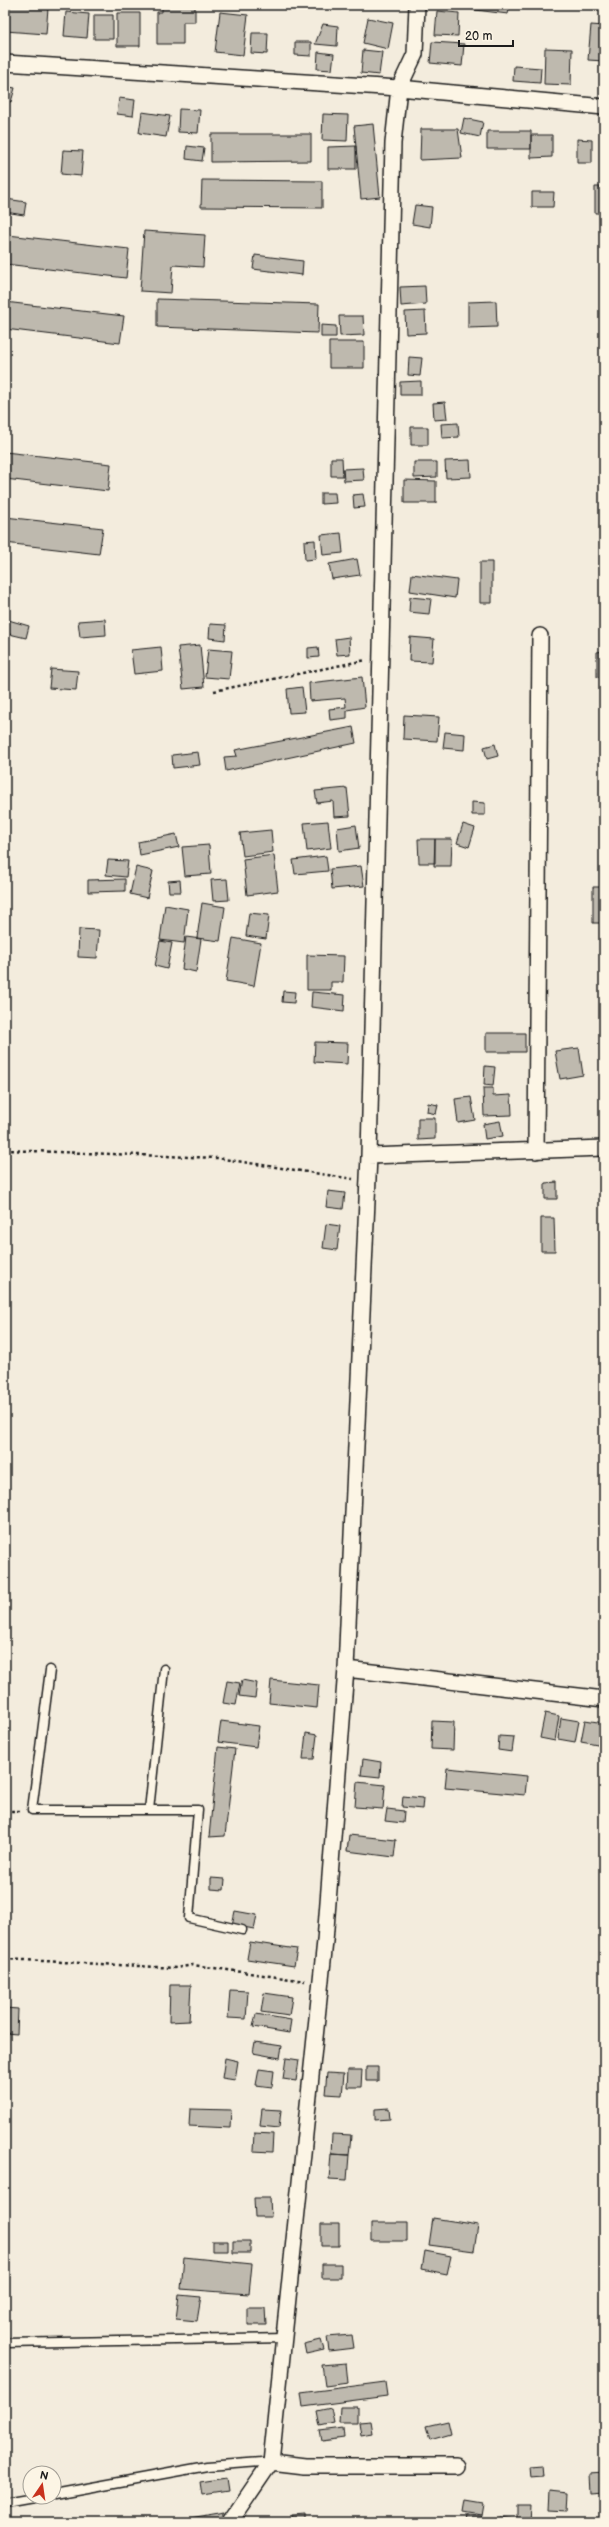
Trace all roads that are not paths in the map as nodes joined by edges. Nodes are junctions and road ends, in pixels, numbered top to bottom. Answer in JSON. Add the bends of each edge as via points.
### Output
{"nodes":[{"id":1,"x":417,"y":5,"type":"edge"},
{"id":2,"x":5,"y":63,"type":"edge"},
{"id":3,"x":399,"y":88,"type":"junction"},
{"id":4,"x":604,"y":107,"type":"edge"},
{"id":5,"x":540,"y":636,"type":"dead end"},
{"id":6,"x":604,"y":1148,"type":"edge"},
{"id":7,"x":536,"y":1151,"type":"junction"},
{"id":8,"x":369,"y":1156,"type":"junction"},
{"id":9,"x":164,"y":1668,"type":"dead end"},
{"id":10,"x":50,"y":1670,"type":"dead end"},
{"id":11,"x":346,"y":1670,"type":"junction"},
{"id":12,"x":604,"y":1699,"type":"edge"},
{"id":13,"x":149,"y":1810,"type":"junction"},
{"id":14,"x":242,"y":1930,"type":"dead end"},
{"id":15,"x":284,"y":2338,"type":"junction"},
{"id":16,"x":5,"y":2343,"type":"edge"},
{"id":17,"x":267,"y":2462,"type":"junction"},
{"id":18,"x":456,"y":2466,"type":"dead end"},
{"id":19,"x":62,"y":2493,"type":"edge"},
{"id":20,"x":22,"y":2500,"type":"edge"},
{"id":21,"x":5,"y":2503,"type":"edge"},
{"id":22,"x":230,"y":2522,"type":"edge"}],
"edges":[{"from":1,"to":3,"type":"street","via":[[415,54]]},
{"from":2,"to":3,"type":"street"},
{"from":3,"to":4,"type":"street"},
{"from":3,"to":8,"type":"street","via":[[393,143],[389,245]]},
{"from":5,"to":7,"type":"street"},
{"from":6,"to":7,"type":"street"},
{"from":7,"to":8,"type":"street"},
{"from":8,"to":11,"type":"street"},
{"from":9,"to":13,"type":"lane"},
{"from":10,"to":13,"type":"lane","via":[[32,1810]]},
{"from":11,"to":12,"type":"street"},
{"from":11,"to":15,"type":"street","via":[[320,1984]]},
{"from":13,"to":14,"type":"lane","via":[[198,1810],[190,1918]]},
{"from":15,"to":16,"type":"lane"},
{"from":15,"to":17,"type":"street"},
{"from":17,"to":18,"type":"street","via":[[305,2466]]},
{"from":17,"to":19,"type":"lane","via":[[207,2466]]},
{"from":17,"to":22,"type":"street"},
{"from":20,"to":21,"type":"lane"}]}
